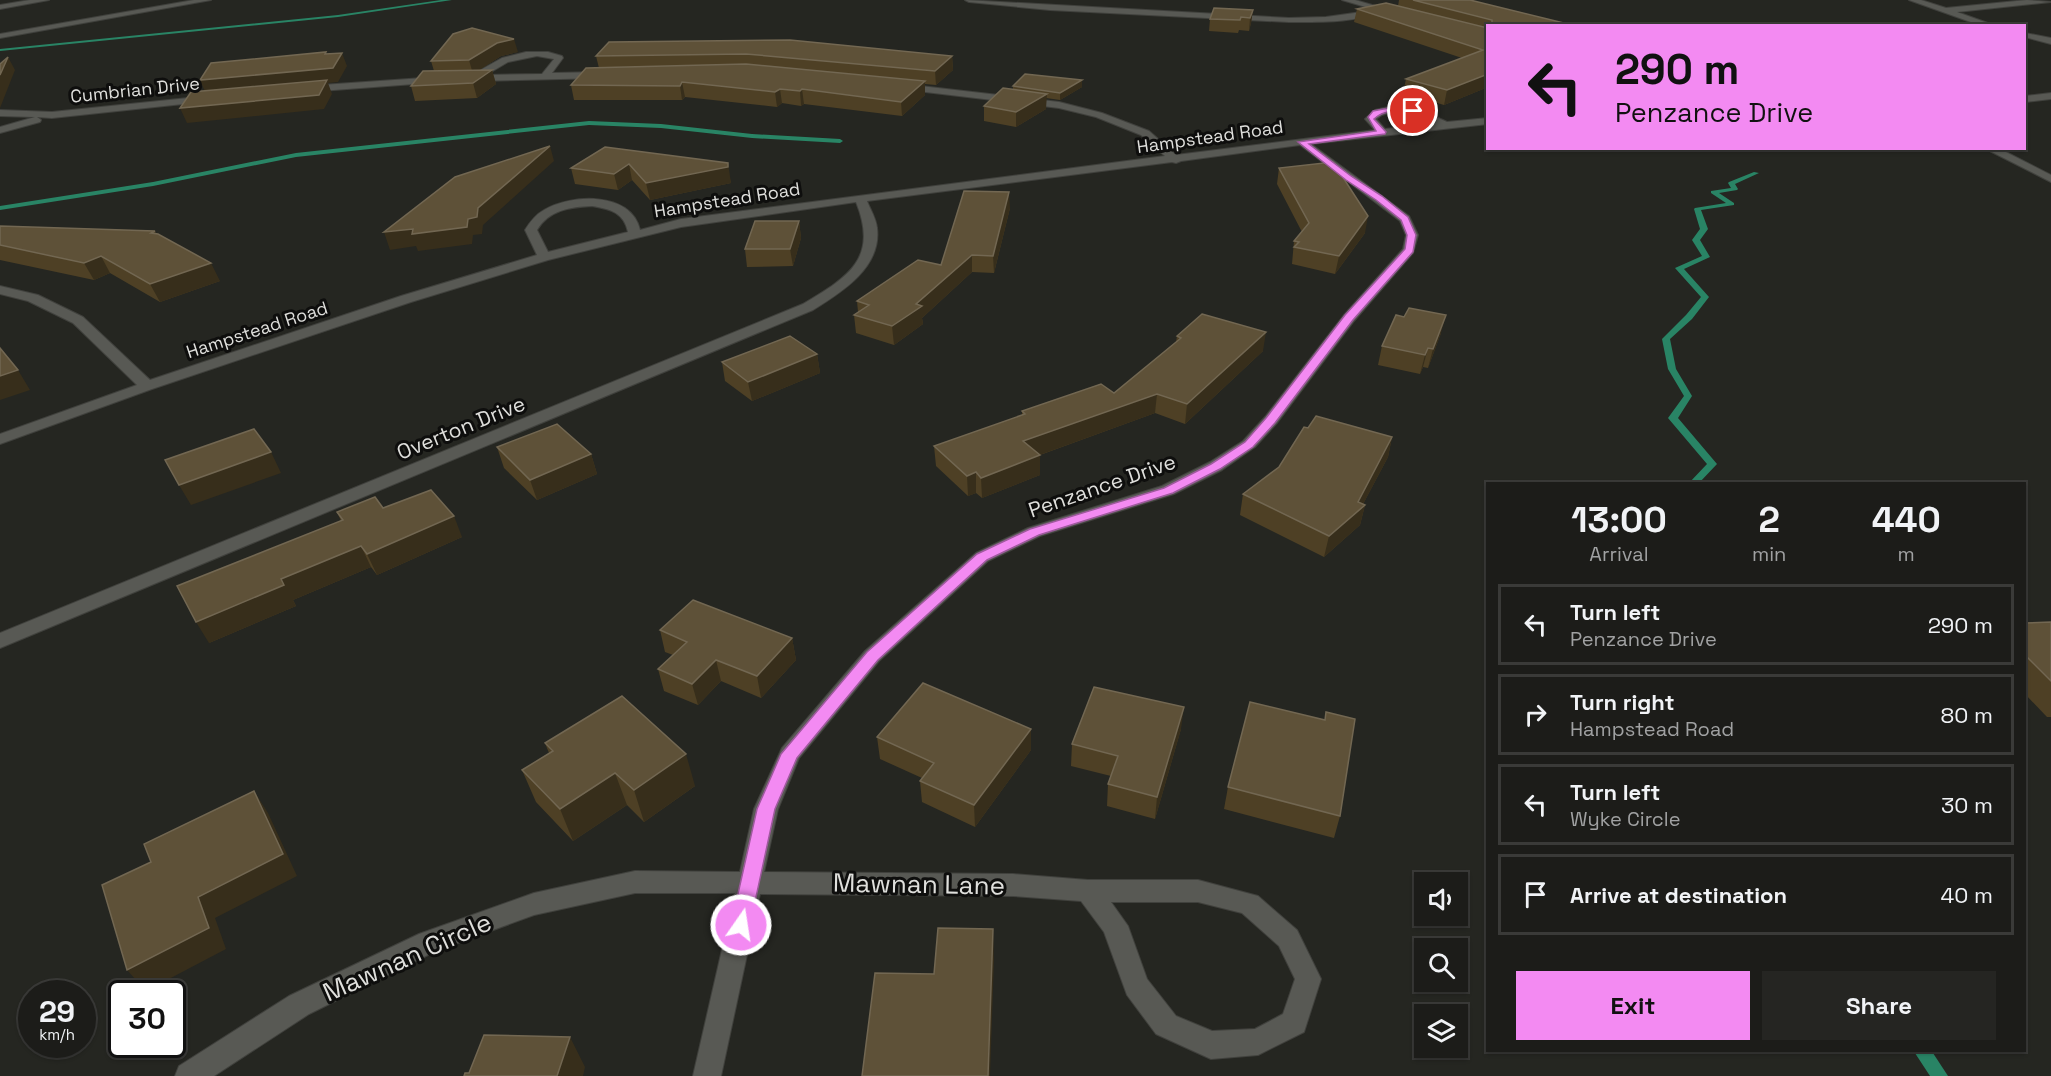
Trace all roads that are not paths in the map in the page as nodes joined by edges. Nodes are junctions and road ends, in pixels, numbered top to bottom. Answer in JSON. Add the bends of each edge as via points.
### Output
{"nodes":[{"id":1,"x":45,"y":0,"type":"edge"},
{"id":2,"x":207,"y":0,"type":"edge"},
{"id":3,"x":969,"y":0,"type":"edge"},
{"id":4,"x":1346,"y":0,"type":"edge"},
{"id":5,"x":1913,"y":0,"type":"edge"},
{"id":6,"x":1133,"y":1,"type":"edge"},
{"id":7,"x":2050,"y":2,"type":"edge"},
{"id":8,"x":0,"y":7,"type":"edge"},
{"id":9,"x":1386,"y":10,"type":"junction"},
{"id":10,"x":1130,"y":11,"type":"junction"},
{"id":11,"x":1943,"y":11,"type":"junction"},
{"id":12,"x":1397,"y":13,"type":"edge"},
{"id":13,"x":1985,"y":24,"type":"edge"},
{"id":14,"x":2026,"y":34,"type":"edge"},
{"id":15,"x":0,"y":36,"type":"edge"},
{"id":16,"x":2051,"y":41,"type":"edge"},
{"id":17,"x":614,"y":74,"type":"edge"},
{"id":18,"x":545,"y":76,"type":"junction"},
{"id":19,"x":477,"y":78,"type":"junction"},
{"id":20,"x":892,"y":86,"type":"edge"},
{"id":21,"x":298,"y":90,"type":"edge"},
{"id":22,"x":2026,"y":93,"type":"edge"},
{"id":23,"x":2051,"y":96,"type":"edge"},
{"id":24,"x":215,"y":98,"type":"edge"},
{"id":25,"x":2038,"y":98,"type":"junction"},
{"id":26,"x":2026,"y":99,"type":"edge"},
{"id":27,"x":0,"y":113,"type":"edge"},
{"id":28,"x":52,"y":116,"type":"junction"},
{"id":29,"x":1486,"y":121,"type":"edge"},
{"id":30,"x":1445,"y":125,"type":"junction"},
{"id":31,"x":0,"y":130,"type":"edge"},
{"id":32,"x":1382,"y":132,"type":"junction"},
{"id":33,"x":1302,"y":142,"type":"junction"},
{"id":34,"x":1993,"y":150,"type":"edge"},
{"id":35,"x":1176,"y":160,"type":"junction"},
{"id":36,"x":2051,"y":178,"type":"edge"},
{"id":37,"x":860,"y":198,"type":"junction"},
{"id":38,"x":635,"y":234,"type":"junction"},
{"id":39,"x":544,"y":257,"type":"junction"},
{"id":40,"x":0,"y":290,"type":"edge"},
{"id":41,"x":147,"y":386,"type":"junction"},
{"id":42,"x":0,"y":439,"type":"edge"},
{"id":43,"x":0,"y":641,"type":"edge"},
{"id":44,"x":750,"y":882,"type":"junction"},
{"id":45,"x":1089,"y":891,"type":"junction"},
{"id":46,"x":189,"y":1076,"type":"edge"},
{"id":47,"x":707,"y":1076,"type":"edge"}],
"edges":[{"from":1,"to":8,"type":"street"},
{"from":2,"to":15,"type":"street"},
{"from":3,"to":10,"type":"street"},
{"from":4,"to":9,"type":"street"},
{"from":5,"to":11,"type":"street"},
{"from":6,"to":10,"type":"street"},
{"from":7,"to":11,"type":"street"},
{"from":9,"to":10,"type":"street","via":[[1299,20]]},
{"from":9,"to":12,"type":"street"},
{"from":11,"to":13,"type":"street"},
{"from":14,"to":16,"type":"street"},
{"from":17,"to":18,"type":"street"},
{"from":18,"to":19,"type":"street"},
{"from":18,"to":19,"type":"street","via":[[559,58],[537,53],[501,60]]},
{"from":19,"to":21,"type":"street"},
{"from":20,"to":35,"type":"street","via":[[1038,102],[1099,115],[1145,133]]},
{"from":22,"to":25,"type":"street"},
{"from":23,"to":25,"type":"street"},
{"from":24,"to":28,"type":"street","name":"Cumbrian Drive"},
{"from":25,"to":26,"type":"street"},
{"from":27,"to":28,"type":"street","name":"Cumbrian Drive"},
{"from":28,"to":31,"type":"street","name":"Cumbrian Drive"},
{"from":29,"to":30,"type":"street","name":"Hampstead Road"},
{"from":30,"to":32,"type":"street","name":"Hampstead Road"},
{"from":30,"to":32,"type":"street","via":[[1413,111],[1387,110],[1370,119]]},
{"from":32,"to":33,"type":"street","name":"Hampstead Road"},
{"from":33,"to":35,"type":"street","name":"Hampstead Road"},
{"from":33,"to":44,"type":"street","name":"Penzance Drive","via":[[1405,219],[1412,235],[1409,250],[1349,318],[1249,444],[1168,490],[1034,532],[982,557],[873,656],[790,754],[766,809]]},
{"from":34,"to":36,"type":"street"},
{"from":35,"to":37,"type":"street","name":"Hampstead Road"},
{"from":37,"to":38,"type":"street","name":"Hampstead Road"},
{"from":37,"to":43,"type":"street","name":"Overton Drive","via":[[871,228],[866,261],[840,287],[807,307]]},
{"from":38,"to":39,"type":"street","name":"Hampstead Road"},
{"from":38,"to":39,"type":"street","via":[[631,218],[621,209],[591,203],[567,205],[547,211],[531,230]]},
{"from":39,"to":41,"type":"street","name":"Hampstead Road"},
{"from":40,"to":41,"type":"street","via":[[33,298],[78,320]]},
{"from":41,"to":42,"type":"street","name":"Hampstead Road"},
{"from":44,"to":45,"type":"street","name":"Mawnan Lane","via":[[1013,885]]},
{"from":44,"to":46,"type":"street","name":"Mawnan Circle","via":[[635,882],[534,904],[428,942],[299,1005]]},
{"from":44,"to":47,"type":"street","name":"Penzance Drive"},
{"from":45,"to":45,"type":"street","name":"Mawnan Lane","via":[[1115,926],[1136,986],[1166,1025],[1211,1045],[1258,1042],[1294,1023],[1308,979],[1288,938],[1249,904],[1198,891]]}]}
